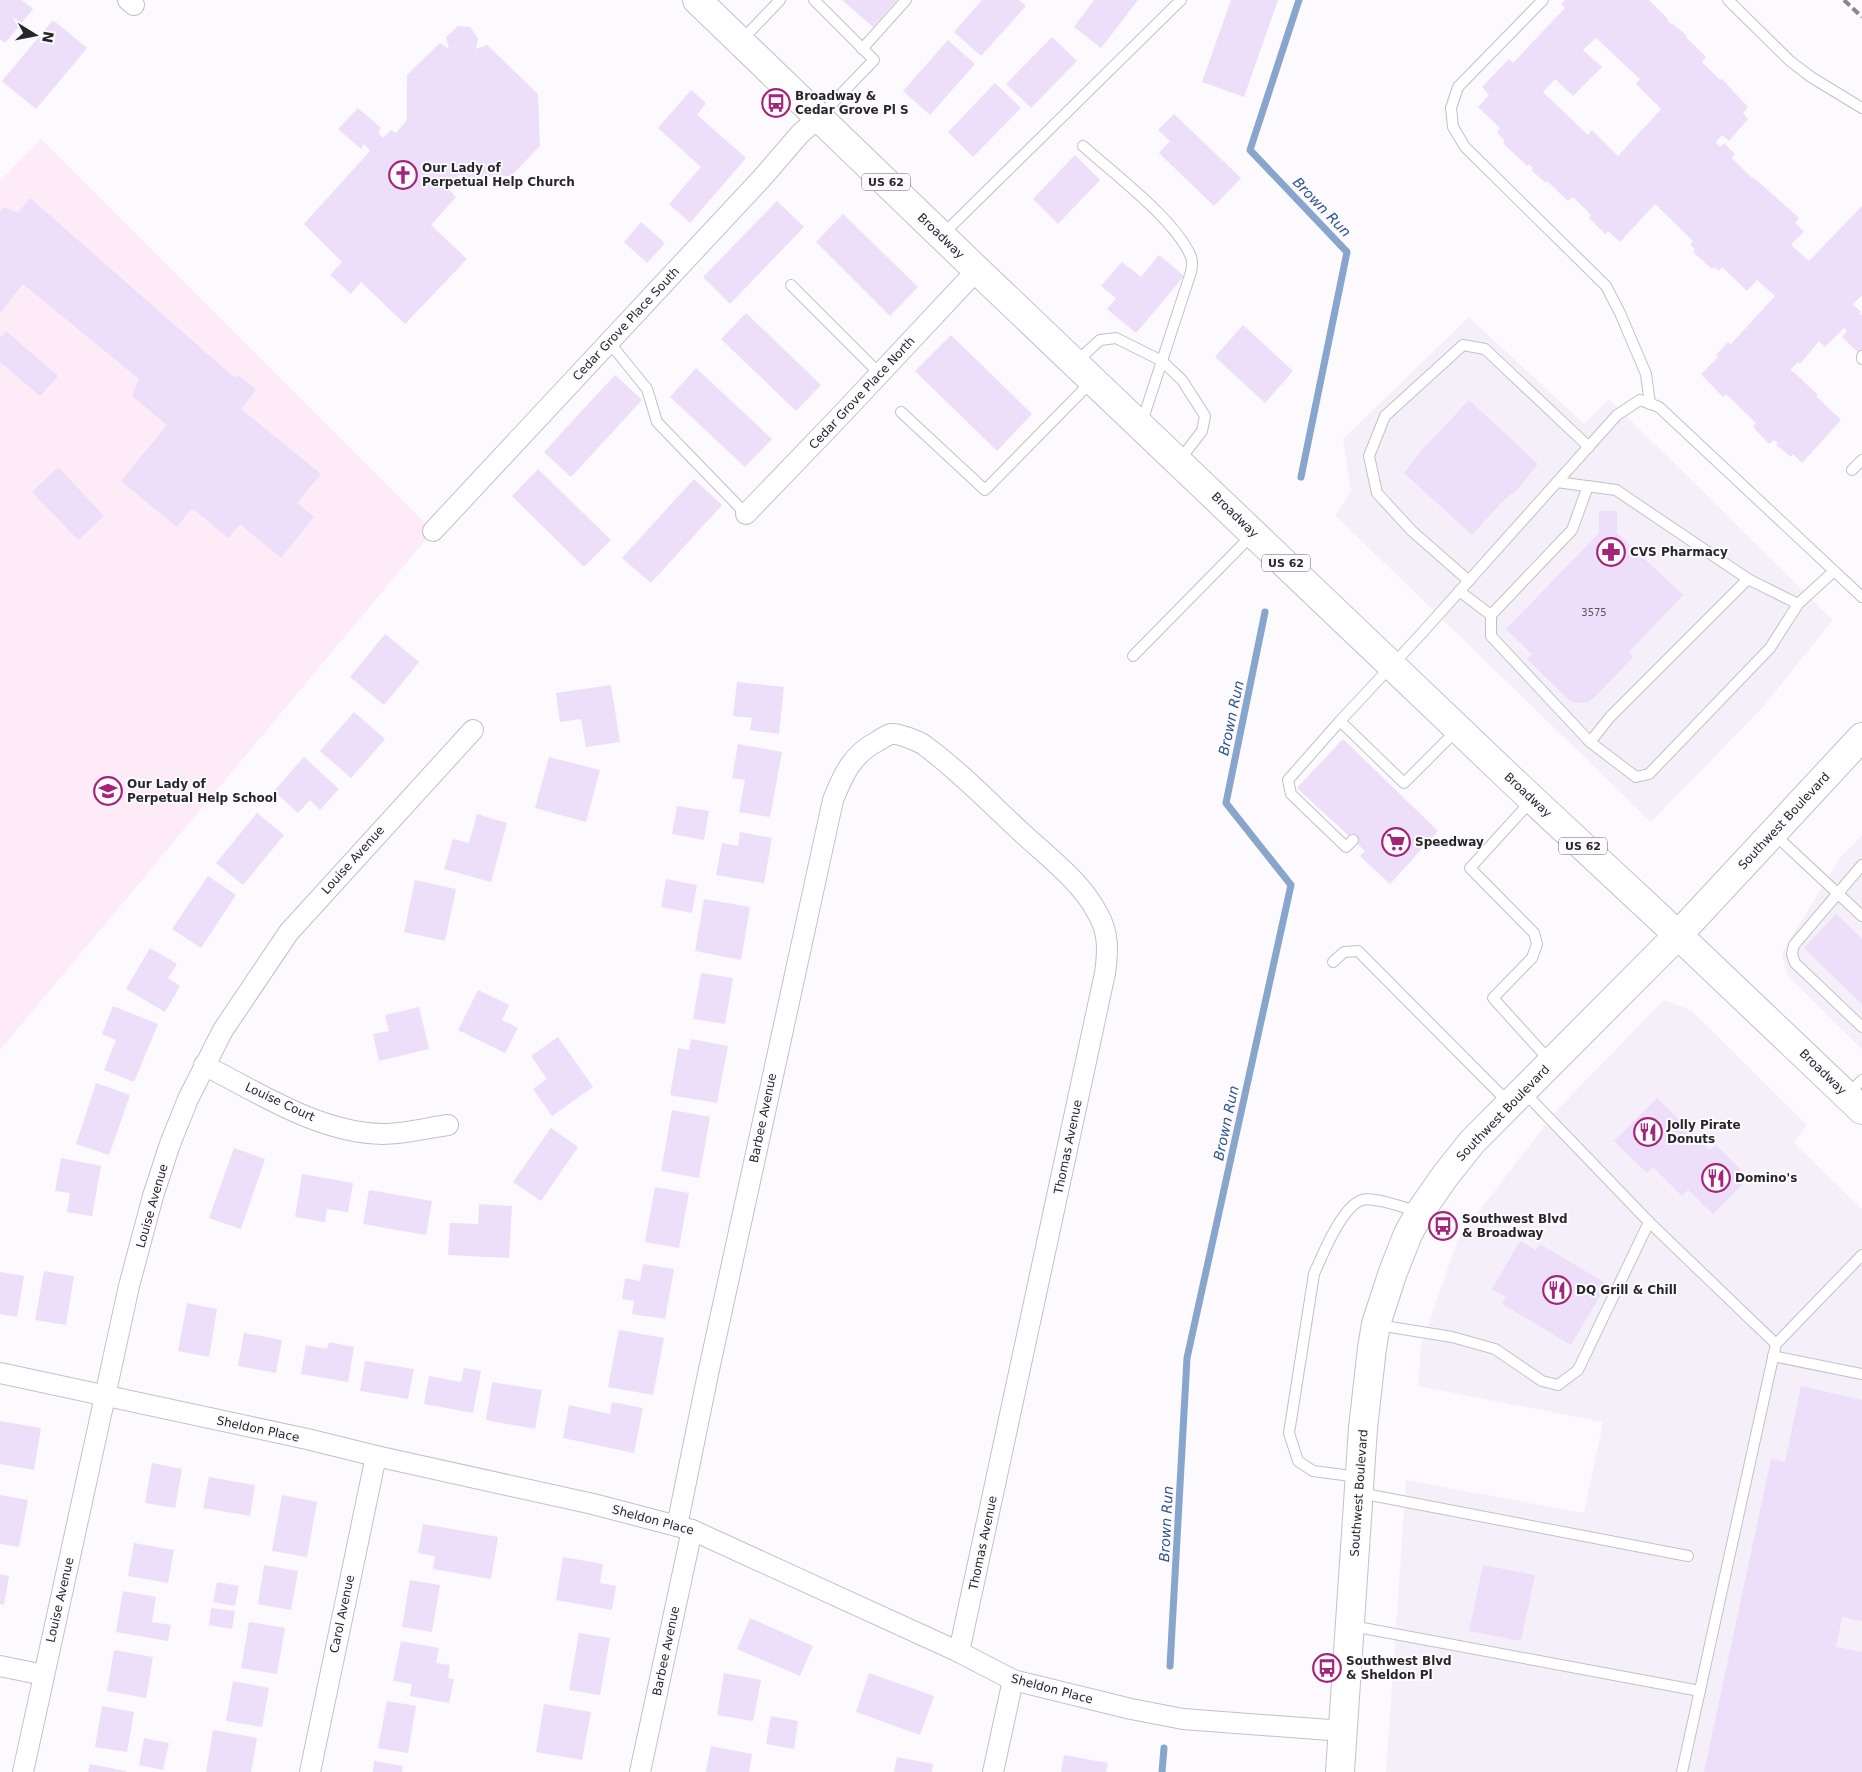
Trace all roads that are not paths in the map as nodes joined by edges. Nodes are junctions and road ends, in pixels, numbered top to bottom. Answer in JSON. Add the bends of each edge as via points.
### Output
{"nodes":[{"id":1,"x":697,"y":0,"type":"edge"},
{"id":2,"x":780,"y":0,"type":"edge"},
{"id":3,"x":814,"y":0,"type":"edge"},
{"id":4,"x":906,"y":0,"type":"edge"},
{"id":5,"x":1181,"y":0,"type":"edge"},
{"id":6,"x":1543,"y":0,"type":"edge"},
{"id":7,"x":1728,"y":0,"type":"edge"},
{"id":8,"x":740,"y":41,"type":"junction"},
{"id":9,"x":862,"y":49,"type":"junction"},
{"id":10,"x":1862,"y":108,"type":"edge"},
{"id":11,"x":819,"y":117,"type":"junction"},
{"id":12,"x":1083,"y":146,"type":"dead end"},
{"id":13,"x":941,"y":236,"type":"junction"},
{"id":14,"x":977,"y":270,"type":"junction"},
{"id":15,"x":791,"y":285,"type":"dead end"},
{"id":16,"x":609,"y":342,"type":"junction"},
{"id":17,"x":1162,"y":362,"type":"junction"},
{"id":18,"x":1084,"y":372,"type":"junction"},
{"id":19,"x":880,"y":374,"type":"junction"},
{"id":20,"x":1650,"y":404,"type":"junction"},
{"id":21,"x":901,"y":412,"type":"dead end"},
{"id":22,"x":1141,"y":426,"type":"junction"},
{"id":23,"x":1589,"y":447,"type":"junction"},
{"id":24,"x":1862,"y":460,"type":"edge"},
{"id":25,"x":1178,"y":462,"type":"junction"},
{"id":26,"x":1852,"y":470,"type":"dead end"},
{"id":27,"x":1557,"y":482,"type":"junction"},
{"id":28,"x":1588,"y":486,"type":"junction"},
{"id":29,"x":746,"y":514,"type":"joint"},
{"id":30,"x":433,"y":532,"type":"dead end"},
{"id":31,"x":1254,"y":533,"type":"junction"},
{"id":32,"x":1834,"y":571,"type":"junction"},
{"id":33,"x":1748,"y":579,"type":"junction"},
{"id":34,"x":1469,"y":581,"type":"junction"},
{"id":35,"x":1459,"y":591,"type":"junction"},
{"id":36,"x":1862,"y":597,"type":"edge"},
{"id":37,"x":1798,"y":604,"type":"junction"},
{"id":38,"x":1491,"y":615,"type":"junction"},
{"id":39,"x":1134,"y":656,"type":"dead end"},
{"id":40,"x":1392,"y":666,"type":"junction"},
{"id":41,"x":1340,"y":721,"type":"junction"},
{"id":42,"x":1458,"y":728,"type":"junction"},
{"id":43,"x":472,"y":730,"type":"dead end"},
{"id":44,"x":891,"y":734,"type":"joint"},
{"id":45,"x":1862,"y":737,"type":"edge"},
{"id":46,"x":1590,"y":742,"type":"junction"},
{"id":47,"x":1532,"y":800,"type":"junction"},
{"id":48,"x":1773,"y":833,"type":"junction"},
{"id":49,"x":1352,"y":840,"type":"dead end"},
{"id":50,"x":1862,"y":865,"type":"edge"},
{"id":51,"x":1838,"y":893,"type":"junction"},
{"id":52,"x":1862,"y":916,"type":"edge"},
{"id":53,"x":1678,"y":935,"type":"junction"},
{"id":54,"x":1333,"y":962,"type":"dead end"},
{"id":55,"x":1862,"y":1027,"type":"edge"},
{"id":56,"x":1552,"y":1063,"type":"junction"},
{"id":57,"x":204,"y":1065,"type":"junction"},
{"id":58,"x":1857,"y":1095,"type":"edge"},
{"id":59,"x":1516,"y":1098,"type":"junction"},
{"id":60,"x":448,"y":1125,"type":"dead end"},
{"id":61,"x":1420,"y":1212,"type":"junction"},
{"id":62,"x":1649,"y":1222,"type":"junction"},
{"id":63,"x":1862,"y":1255,"type":"edge"},
{"id":64,"x":1376,"y":1324,"type":"junction"},
{"id":65,"x":1776,"y":1344,"type":"junction"},
{"id":66,"x":1773,"y":1356,"type":"junction"},
{"id":67,"x":0,"y":1373,"type":"edge"},
{"id":68,"x":1862,"y":1374,"type":"edge"},
{"id":69,"x":106,"y":1397,"type":"junction"},
{"id":70,"x":376,"y":1456,"type":"junction"},
{"id":71,"x":1359,"y":1485,"type":"junction"},
{"id":72,"x":684,"y":1528,"type":"junction"},
{"id":73,"x":1688,"y":1556,"type":"dead end"},
{"id":74,"x":1350,"y":1625,"type":"junction"},
{"id":75,"x":960,"y":1652,"type":"junction"},
{"id":76,"x":0,"y":1666,"type":"edge"},
{"id":77,"x":44,"y":1675,"type":"junction"},
{"id":78,"x":1014,"y":1680,"type":"junction"},
{"id":79,"x":1700,"y":1691,"type":"junction"},
{"id":80,"x":1343,"y":1731,"type":"junction"},
{"id":81,"x":23,"y":1772,"type":"edge"},
{"id":82,"x":310,"y":1772,"type":"edge"},
{"id":83,"x":640,"y":1772,"type":"edge"},
{"id":84,"x":993,"y":1772,"type":"edge"},
{"id":85,"x":1340,"y":1772,"type":"edge"},
{"id":86,"x":1682,"y":1772,"type":"edge"}],
"edges":[{"from":1,"to":8,"type":"main road","name":"Broadway","number":"US 62"},
{"from":2,"to":8,"type":"lane"},
{"from":3,"to":9,"type":"lane"},
{"from":4,"to":9,"type":"lane"},
{"from":5,"to":13,"type":"lane"},
{"from":6,"to":20,"type":"lane","via":[[1458,87],[1451,108],[1454,127],[1465,147],[1606,286],[1646,374]]},
{"from":7,"to":10,"type":"lane","via":[[1790,61]]},
{"from":8,"to":11,"type":"main road","name":"Broadway","number":"US 62"},
{"from":9,"to":11,"type":"lane","via":[[874,60]]},
{"from":11,"to":13,"type":"main road","name":"Broadway","number":"US 62"},
{"from":11,"to":16,"type":"street","name":"Cedar Grove Place South"},
{"from":12,"to":17,"type":"lane","via":[[1154,209],[1182,240],[1192,258],[1192,272]]},
{"from":13,"to":14,"type":"main road","name":"Broadway","number":"US 62"},
{"from":14,"to":18,"type":"main road","name":"Broadway","number":"US 62"},
{"from":14,"to":19,"type":"street","name":"Cedar Grove Place North"},
{"from":15,"to":19,"type":"lane"},
{"from":16,"to":29,"type":"lane","via":[[647,389],[657,422]]},
{"from":16,"to":30,"type":"street","name":"Cedar Grove Place South"},
{"from":17,"to":18,"type":"lane","via":[[1116,338],[1100,340]]},
{"from":17,"to":22,"type":"lane"},
{"from":17,"to":25,"type":"lane","via":[[1182,380],[1204,416],[1202,431]]},
{"from":18,"to":21,"type":"lane","via":[[985,490]]},
{"from":18,"to":22,"type":"main road","name":"Broadway","number":"US 62"},
{"from":19,"to":29,"type":"street","name":"Cedar Grove Place North"},
{"from":20,"to":23,"type":"lane","via":[[1640,400],[1617,415]]},
{"from":20,"to":32,"type":"lane","via":[[1659,407]]},
{"from":22,"to":25,"type":"main road","name":"Broadway","number":"US 62"},
{"from":23,"to":27,"type":"lane"},
{"from":23,"to":34,"type":"lane","via":[[1485,349],[1463,344],[1385,416],[1369,456],[1377,493],[1412,531]]},
{"from":24,"to":26,"type":"lane"},
{"from":25,"to":31,"type":"main road","name":"Broadway","number":"US 62"},
{"from":27,"to":28,"type":"lane"},
{"from":27,"to":34,"type":"lane"},
{"from":28,"to":33,"type":"lane","via":[[1616,490]]},
{"from":28,"to":38,"type":"lane","via":[[1572,530]]},
{"from":31,"to":39,"type":"lane"},
{"from":31,"to":40,"type":"main road","name":"Broadway","number":"US 62"},
{"from":32,"to":36,"type":"lane"},
{"from":32,"to":37,"type":"lane"},
{"from":33,"to":37,"type":"lane"},
{"from":33,"to":46,"type":"lane","via":[[1610,717]]},
{"from":34,"to":35,"type":"lane"},
{"from":35,"to":38,"type":"lane"},
{"from":35,"to":40,"type":"lane"},
{"from":37,"to":46,"type":"lane","via":[[1770,648],[1649,774],[1636,777]]},
{"from":38,"to":46,"type":"lane","via":[[1490,636]]},
{"from":40,"to":41,"type":"lane"},
{"from":40,"to":42,"type":"main road","name":"Broadway","number":"US 62"},
{"from":41,"to":42,"type":"lane","via":[[1401,787]]},
{"from":41,"to":49,"type":"lane","via":[[1288,780],[1291,794],[1346,847]]},
{"from":42,"to":47,"type":"main road","name":"Broadway","number":"US 62"},
{"from":43,"to":57,"type":"street","name":"Louise Avenue","via":[[289,932],[223,1030]]},
{"from":44,"to":72,"type":"street","name":"Barbee Avenue","via":[[853,759],[833,800],[714,1345]]},
{"from":44,"to":75,"type":"street","name":"Thomas Avenue","via":[[922,744],[1070,877],[1098,912],[1106,929],[1108,950]]},
{"from":45,"to":48,"type":"main road","name":"Southwest Boulevard"},
{"from":47,"to":53,"type":"main road","name":"Broadway","number":"US 62"},
{"from":47,"to":56,"type":"lane","via":[[1470,868],[1534,933],[1538,944],[1532,958],[1493,998]]},
{"from":48,"to":51,"type":"lane"},
{"from":48,"to":53,"type":"main road","name":"Southwest Boulevard"},
{"from":50,"to":51,"type":"lane"},
{"from":51,"to":52,"type":"lane"},
{"from":51,"to":55,"type":"lane","via":[[1794,945],[1792,954],[1795,963]]},
{"from":53,"to":56,"type":"main road","name":"Southwest Boulevard"},
{"from":53,"to":58,"type":"main road","name":"Broadway","number":"US 62"},
{"from":54,"to":59,"type":"lane","via":[[1344,952],[1358,951]]},
{"from":56,"to":59,"type":"main road","name":"Southwest Boulevard"},
{"from":57,"to":60,"type":"street","name":"Louise Court","via":[[302,1115],[359,1132],[384,1134]]},
{"from":57,"to":69,"type":"street","name":"Louise Avenue","via":[[170,1144],[153,1196],[129,1286]]},
{"from":59,"to":61,"type":"main road","name":"Southwest Boulevard","via":[[1472,1142]]},
{"from":59,"to":62,"type":"lane"},
{"from":61,"to":64,"type":"main road","name":"Southwest Boulevard","via":[[1392,1272]]},
{"from":61,"to":71,"type":"lane","via":[[1363,1199],[1352,1205],[1324,1249],[1314,1274],[1290,1433],[1298,1460],[1313,1471]]},
{"from":62,"to":64,"type":"lane","via":[[1578,1370],[1558,1385],[1542,1381],[1495,1349],[1452,1337]]},
{"from":62,"to":65,"type":"lane"},
{"from":63,"to":65,"type":"lane"},
{"from":64,"to":71,"type":"main road","name":"Southwest Boulevard"},
{"from":65,"to":66,"type":"lane"},
{"from":66,"to":68,"type":"lane"},
{"from":66,"to":79,"type":"lane"},
{"from":67,"to":69,"type":"street","name":"Sheldon Place"},
{"from":69,"to":70,"type":"street","name":"Sheldon Place"},
{"from":69,"to":77,"type":"street","name":"Louise Avenue"},
{"from":70,"to":72,"type":"street","name":"Sheldon Place","via":[[593,1504]]},
{"from":70,"to":82,"type":"street","name":"Carol Avenue"},
{"from":71,"to":73,"type":"lane"},
{"from":71,"to":74,"type":"main road","name":"Southwest Boulevard"},
{"from":72,"to":75,"type":"street","name":"Sheldon Place"},
{"from":72,"to":83,"type":"street","name":"Barbee Avenue"},
{"from":74,"to":79,"type":"lane"},
{"from":74,"to":80,"type":"main road","name":"Southwest Boulevard"},
{"from":75,"to":78,"type":"street","name":"Sheldon Place"},
{"from":76,"to":77,"type":"street"},
{"from":77,"to":81,"type":"street","name":"Louise Avenue"},
{"from":78,"to":80,"type":"street","name":"Sheldon Place","via":[[1183,1719]]},
{"from":78,"to":84,"type":"street"},
{"from":79,"to":86,"type":"lane"},
{"from":80,"to":85,"type":"main road","name":"Southwest Boulevard"}]}
